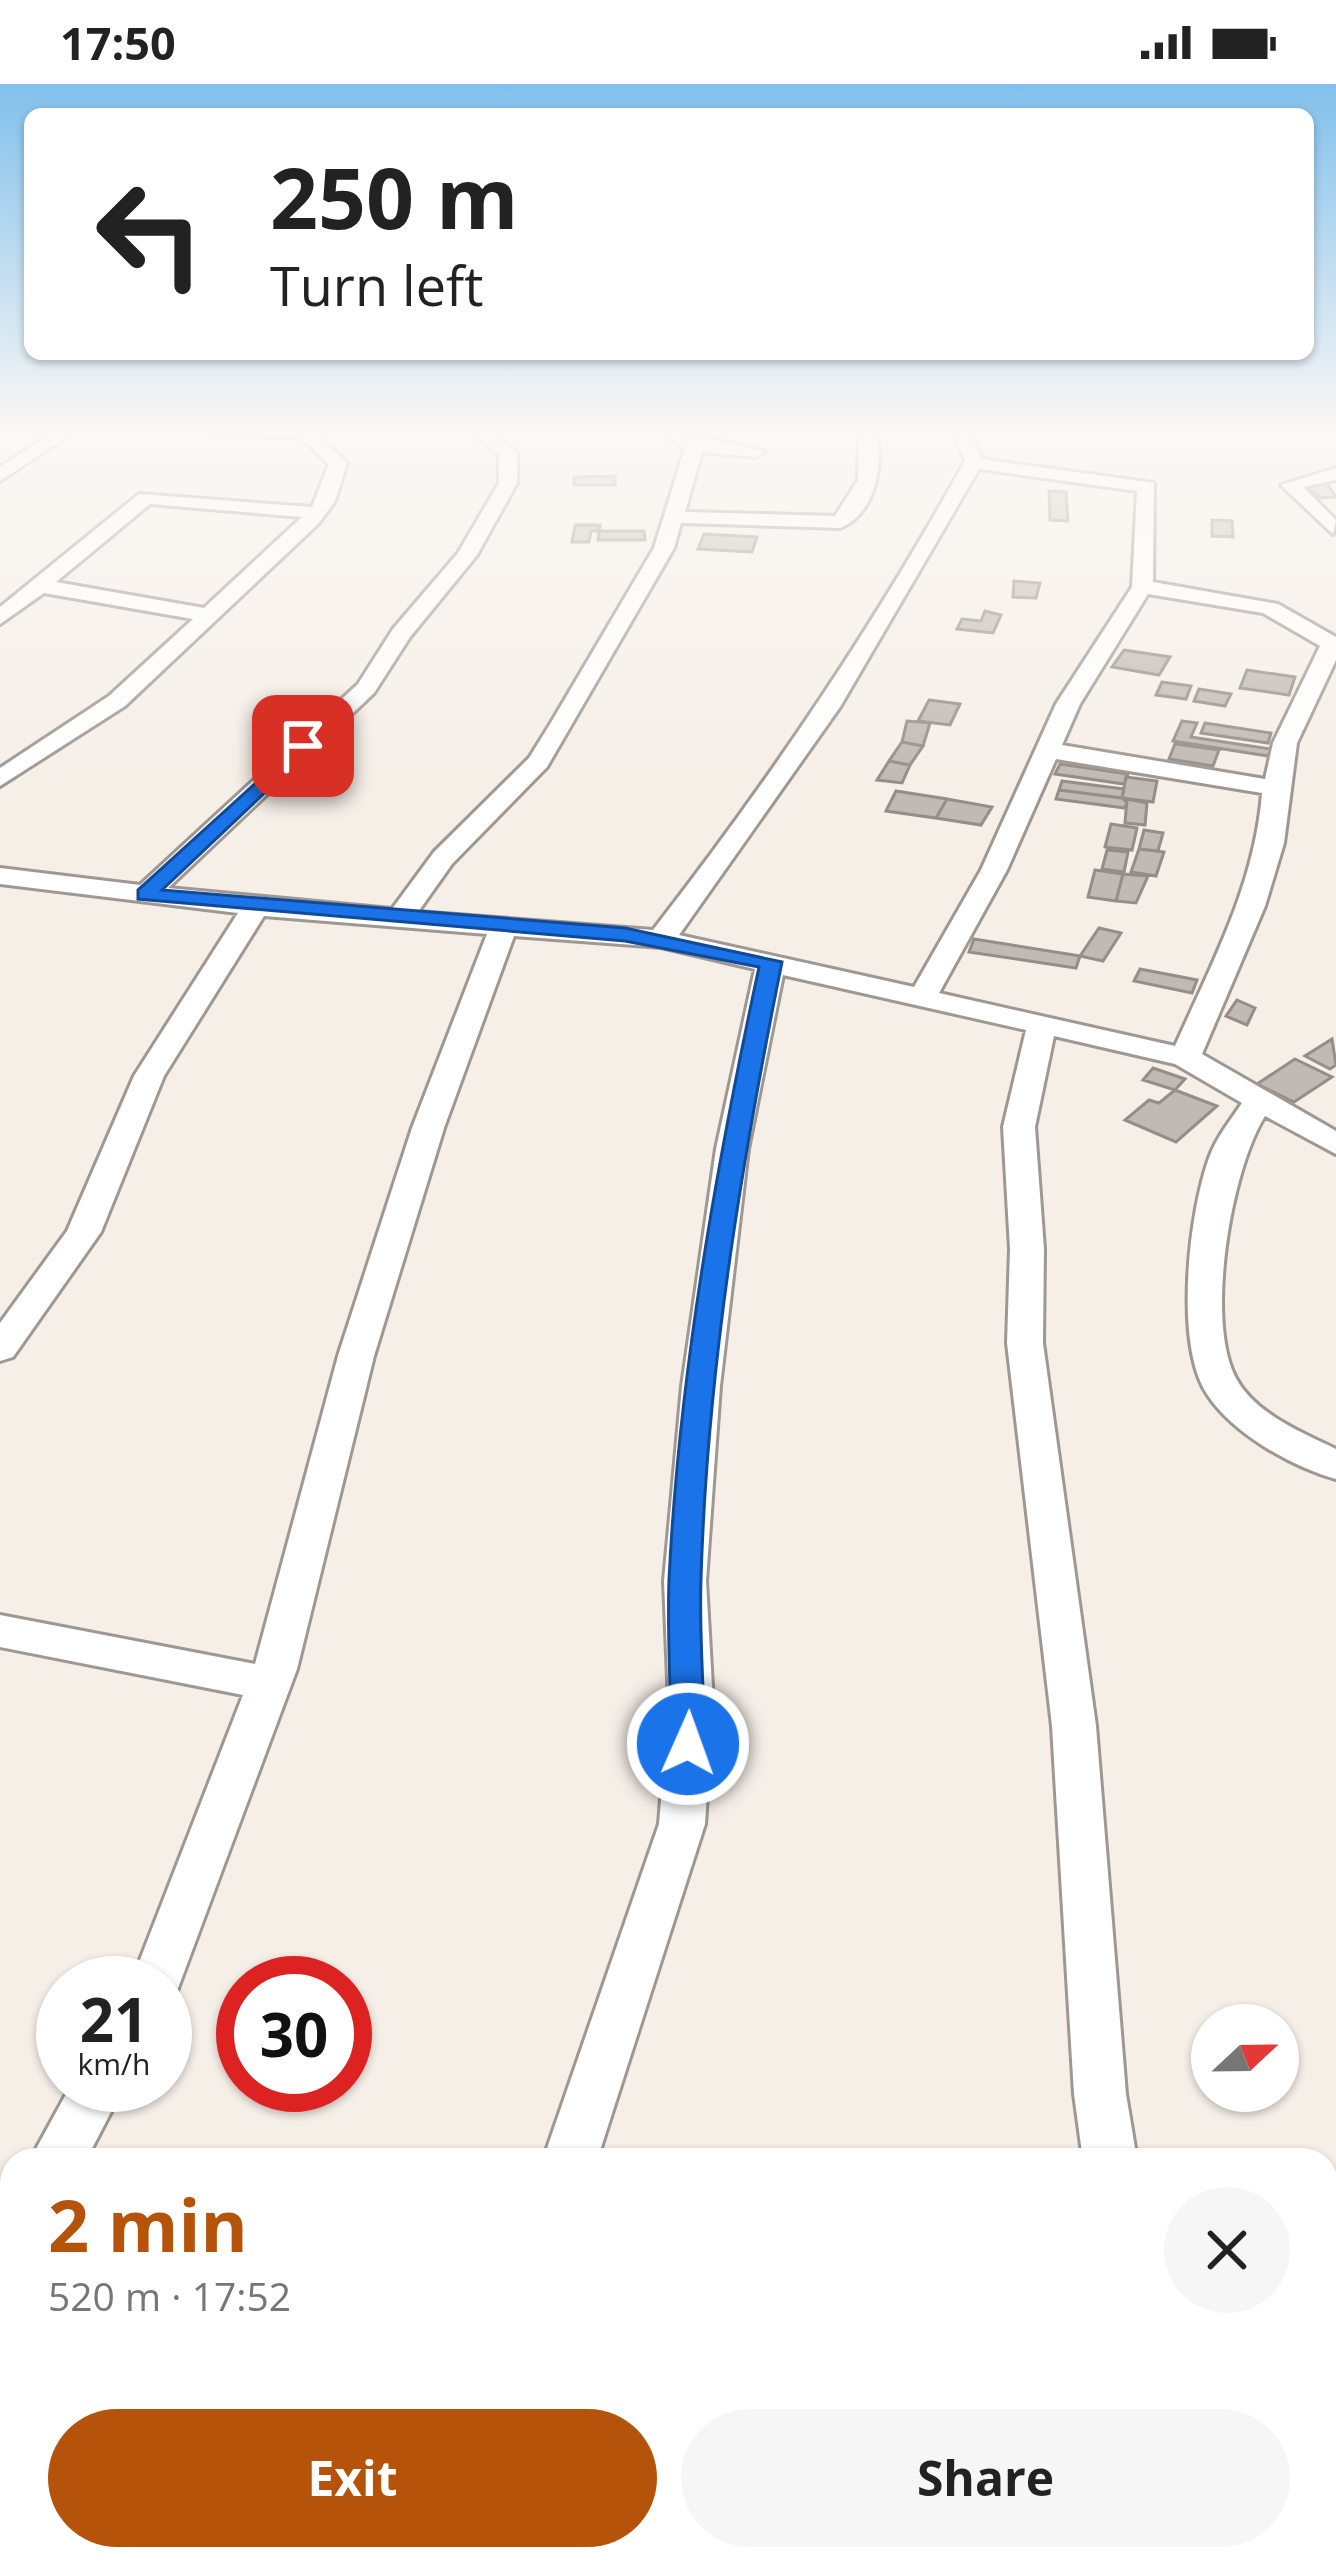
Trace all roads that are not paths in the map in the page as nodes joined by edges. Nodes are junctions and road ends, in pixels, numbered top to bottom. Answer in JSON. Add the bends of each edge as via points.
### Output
{"nodes":[{"id":1,"x":89,"y":546,"type":"edge"},
{"id":2,"x":282,"y":546,"type":"edge"},
{"id":3,"x":471,"y":546,"type":"edge"},
{"id":4,"x":665,"y":546,"type":"edge"},
{"id":5,"x":930,"y":546,"type":"edge"},
{"id":6,"x":1144,"y":546,"type":"edge"},
{"id":7,"x":42,"y":586,"type":"junction"},
{"id":8,"x":1142,"y":587,"type":"junction"},
{"id":9,"x":208,"y":615,"type":"junction"},
{"id":10,"x":0,"y":618,"type":"edge"},
{"id":11,"x":1046,"y":751,"type":"junction"},
{"id":12,"x":0,"y":778,"type":"edge"},
{"id":13,"x":1275,"y":788,"type":"junction"},
{"id":14,"x":5,"y":882,"type":"edge"},
{"id":15,"x":145,"y":895,"type":"junction"},
{"id":16,"x":256,"y":907,"type":"junction"},
{"id":17,"x":399,"y":919,"type":"junction"},
{"id":18,"x":503,"y":927,"type":"junction"},
{"id":19,"x":661,"y":939,"type":"junction"},
{"id":20,"x":771,"y":962,"type":"junction"},
{"id":21,"x":923,"y":996,"type":"junction"},
{"id":22,"x":1042,"y":1024,"type":"junction"},
{"id":23,"x":1185,"y":1057,"type":"junction"},
{"id":24,"x":1261,"y":1098,"type":"junction"},
{"id":25,"x":1336,"y":1144,"type":"edge"},
{"id":26,"x":0,"y":1348,"type":"edge"},
{"id":27,"x":1336,"y":1466,"type":"edge"},
{"id":28,"x":0,"y":1631,"type":"edge"},
{"id":29,"x":269,"y":1683,"type":"junction"},
{"id":30,"x":166,"y":1956,"type":"edge"},
{"id":31,"x":84,"y":2112,"type":"edge"},
{"id":32,"x":64,"y":2148,"type":"edge"},
{"id":33,"x":574,"y":2148,"type":"edge"},
{"id":34,"x":1108,"y":2148,"type":"edge"}],
"edges":[{"from":1,"to":7,"type":"street"},
{"from":2,"to":9,"type":"street"},
{"from":3,"to":15,"type":"street","via":[[366,688]]},
{"from":4,"to":17,"type":"street","via":[[538,762],[443,859]]},
{"from":5,"to":19,"type":"street","via":[[839,691]]},
{"from":6,"to":8,"type":"street"},
{"from":7,"to":9,"type":"street"},
{"from":7,"to":10,"type":"street"},
{"from":8,"to":11,"type":"street"},
{"from":8,"to":13,"type":"street","via":[[1244,603],[1320,631],[1332,645],[1285,743]]},
{"from":9,"to":12,"type":"street","via":[[117,701]]},
{"from":11,"to":13,"type":"street"},
{"from":11,"to":21,"type":"street","via":[[994,870]]},
{"from":13,"to":23,"type":"street","via":[[1271,843],[1251,906]]},
{"from":14,"to":15,"type":"street"},
{"from":15,"to":16,"type":"street"},
{"from":16,"to":17,"type":"street"},
{"from":16,"to":26,"type":"street","via":[[149,1076],[84,1232]]},
{"from":17,"to":18,"type":"street"},
{"from":18,"to":19,"type":"street"},
{"from":18,"to":29,"type":"street","via":[[428,1127],[356,1356]]},
{"from":19,"to":20,"type":"street"},
{"from":20,"to":21,"type":"street"},
{"from":20,"to":33,"type":"street","via":[[732,1149],[701,1386],[685,1581],[691,1704],[682,1824]]},
{"from":21,"to":22,"type":"street"},
{"from":22,"to":23,"type":"street"},
{"from":22,"to":34,"type":"street","via":[[1019,1127],[1024,1343],[1074,1726]]},
{"from":23,"to":24,"type":"street"},
{"from":24,"to":25,"type":"street"},
{"from":24,"to":27,"type":"street","via":[[1225,1160],[1210,1353],[1221,1388],[1275,1432]]},
{"from":28,"to":29,"type":"street"},
{"from":29,"to":30,"type":"street"},
{"from":31,"to":32,"type":"street"}]}
